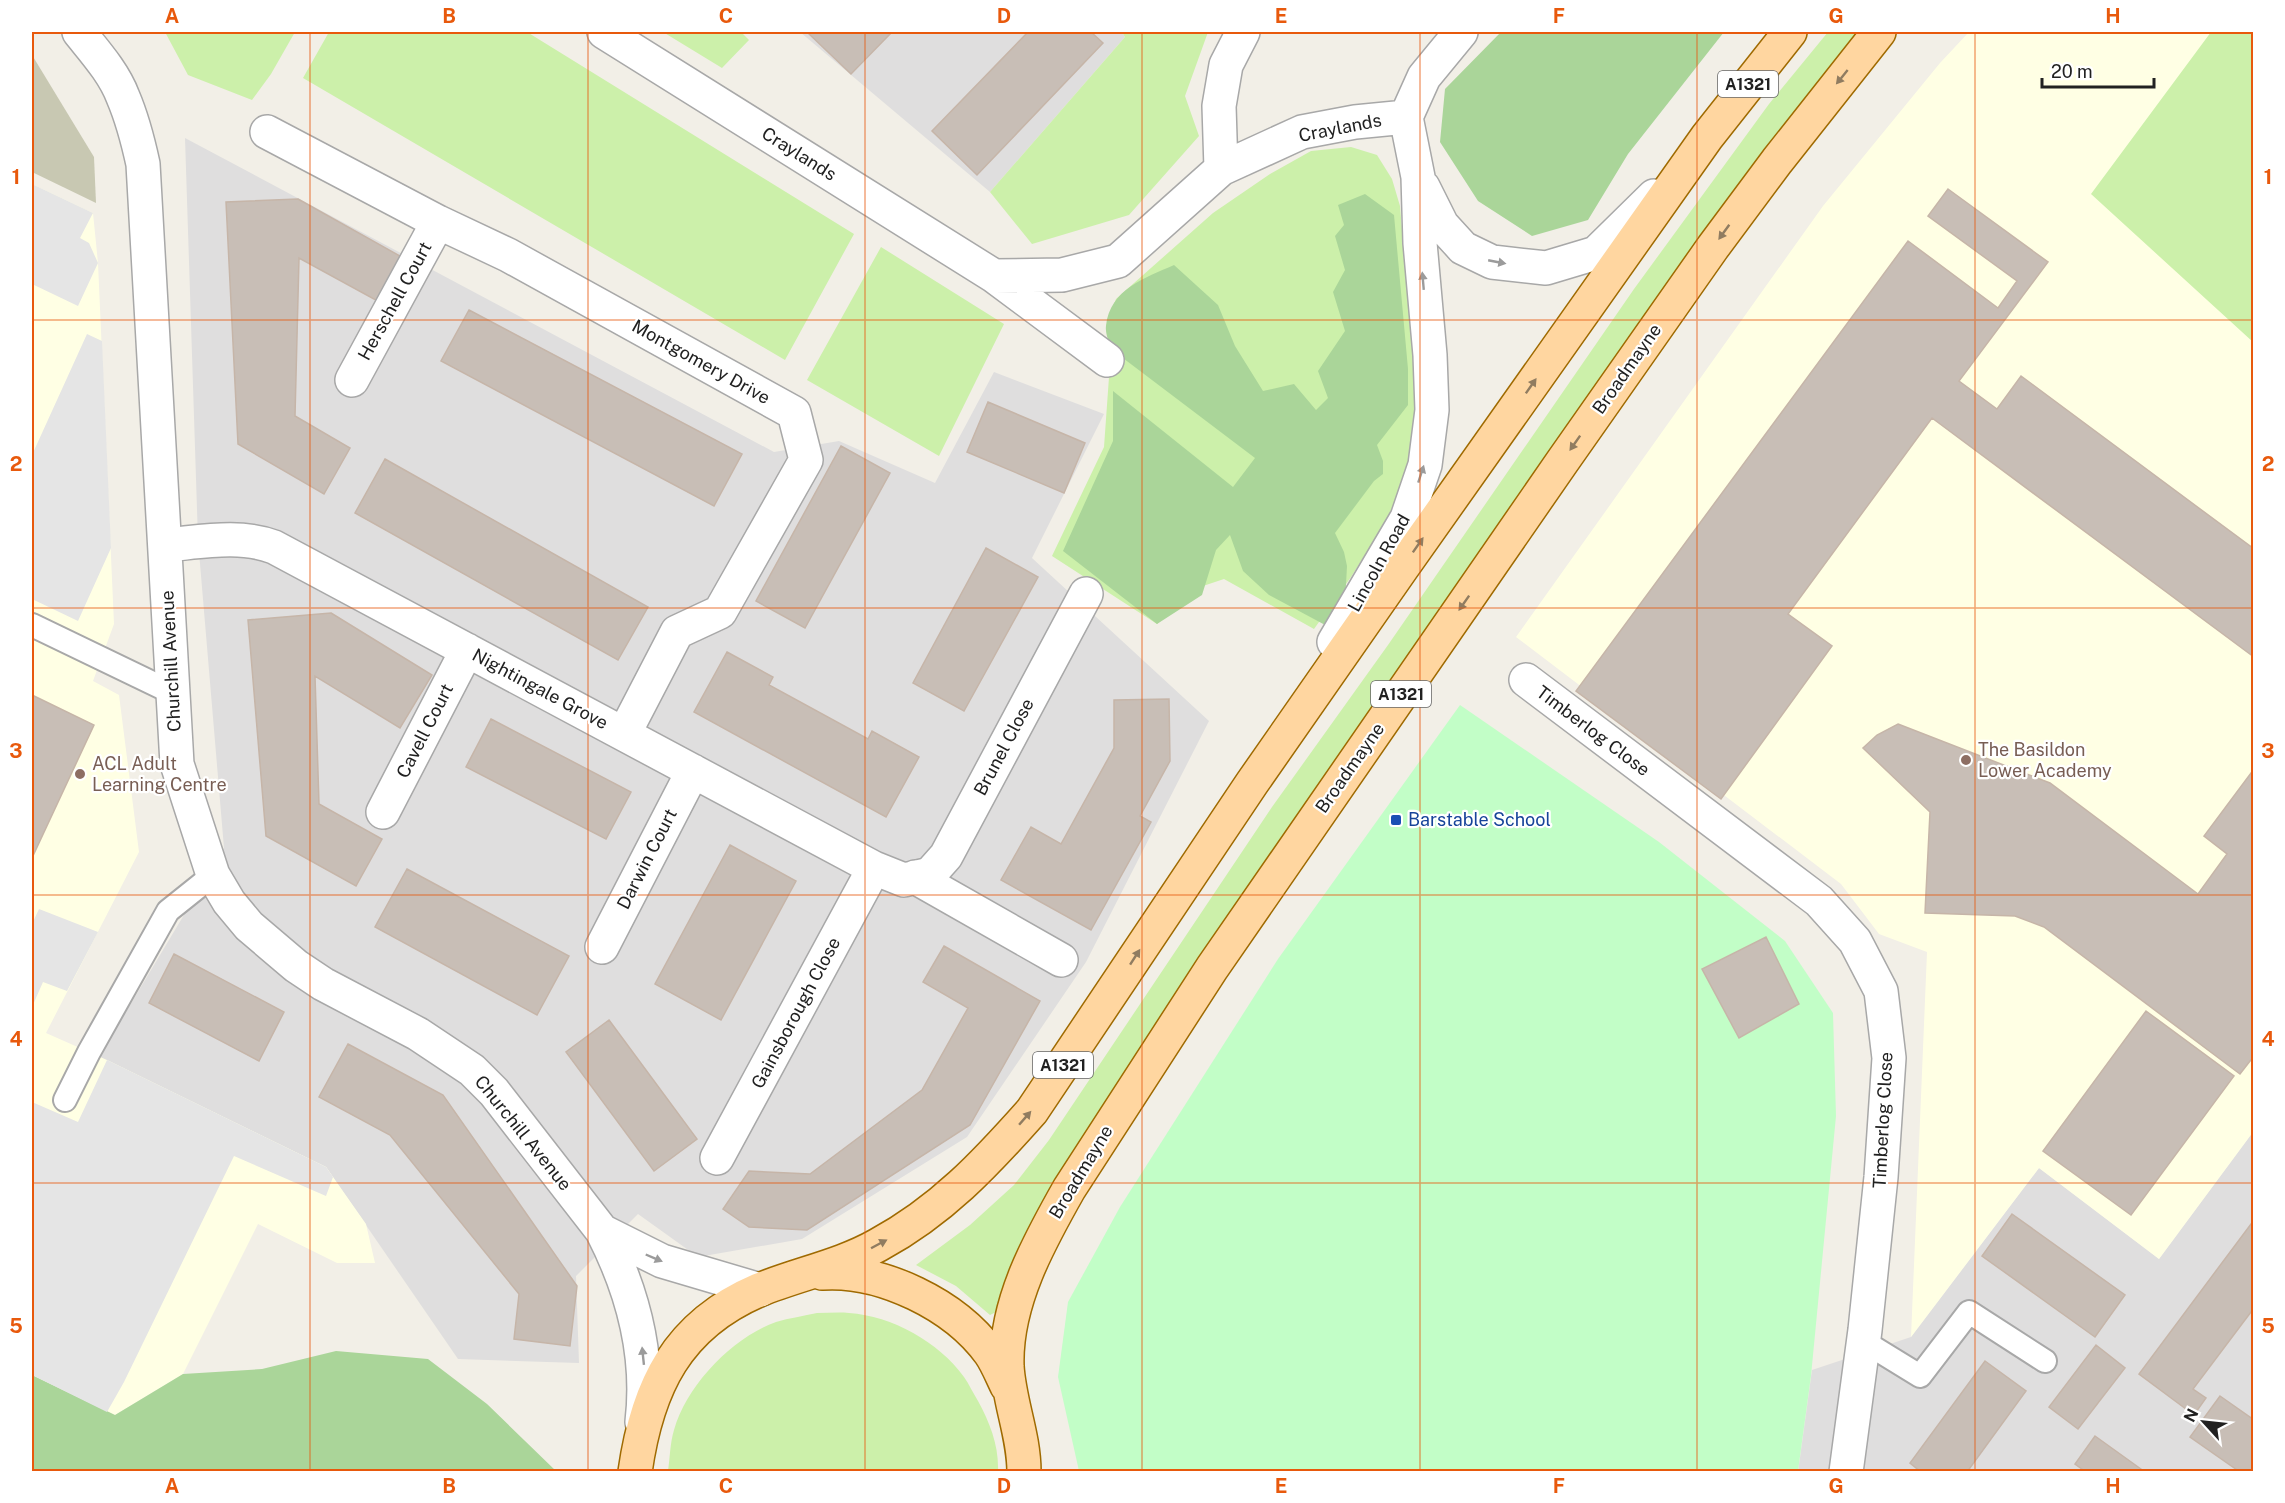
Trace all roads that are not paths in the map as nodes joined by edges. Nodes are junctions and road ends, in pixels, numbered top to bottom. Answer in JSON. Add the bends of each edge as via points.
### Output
{"nodes":[{"id":1,"x":79,"y":32,"type":"edge"},
{"id":2,"x":604,"y":32,"type":"edge"},
{"id":3,"x":1243,"y":32,"type":"edge"},
{"id":4,"x":1461,"y":32,"type":"edge"},
{"id":5,"x":1790,"y":32,"type":"edge"},
{"id":6,"x":1879,"y":32,"type":"edge"},
{"id":7,"x":1406,"y":117,"type":"junction"},
{"id":8,"x":267,"y":132,"type":"dead end"},
{"id":9,"x":1707,"y":137,"type":"junction"},
{"id":10,"x":1221,"y":169,"type":"junction"},
{"id":11,"x":1418,"y":177,"type":"junction"},
{"id":12,"x":438,"y":222,"type":"junction"},
{"id":13,"x":994,"y":276,"type":"junction"},
{"id":14,"x":1107,"y":360,"type":"dead end"},
{"id":15,"x":352,"y":380,"type":"dead end"},
{"id":16,"x":165,"y":545,"type":"junction"},
{"id":17,"x":1086,"y":594,"type":"dead end"},
{"id":18,"x":32,"y":626,"type":"edge"},
{"id":19,"x":467,"y":650,"type":"junction"},
{"id":20,"x":1526,"y":680,"type":"dead end"},
{"id":21,"x":173,"y":693,"type":"junction"},
{"id":22,"x":624,"y":734,"type":"junction"},
{"id":23,"x":693,"y":771,"type":"junction"},
{"id":24,"x":1252,"y":783,"type":"junction"},
{"id":25,"x":383,"y":812,"type":"dead end"},
{"id":26,"x":874,"y":868,"type":"junction"},
{"id":27,"x":213,"y":875,"type":"junction"},
{"id":28,"x":910,"y":879,"type":"junction"},
{"id":29,"x":602,"y":947,"type":"dead end"},
{"id":30,"x":1061,"y":960,"type":"dead end"},
{"id":31,"x":65,"y":1100,"type":"dead end"},
{"id":32,"x":717,"y":1158,"type":"dead end"},
{"id":33,"x":602,"y":1231,"type":"junction"},
{"id":34,"x":806,"y":1275,"type":"junction"},
{"id":35,"x":760,"y":1290,"type":"junction"},
{"id":36,"x":1863,"y":1341,"type":"junction"},
{"id":37,"x":2045,"y":1361,"type":"dead end"},
{"id":38,"x":1012,"y":1396,"type":"junction"},
{"id":39,"x":640,"y":1435,"type":"junction"},
{"id":40,"x":635,"y":1472,"type":"edge"},
{"id":41,"x":1024,"y":1472,"type":"edge"},
{"id":42,"x":1846,"y":1472,"type":"edge"}],
"edges":[{"from":1,"to":16,"type":"street","name":"Churchill Avenue","via":[[123,95],[143,164]]},
{"from":2,"to":13,"type":"street","name":"Craylands"},
{"from":3,"to":10,"type":"street","via":[[1226,65],[1219,106]]},
{"from":4,"to":7,"type":"street","via":[[1424,78]]},
{"from":5,"to":9,"type":"main road","name":"Broadmayne","number":"A1321"},
{"from":6,"to":38,"type":"main road","name":"Broadmayne","number":"A1321","one_way":true,"via":[[1734,218],[1568,452],[1260,897],[1097,1142],[1050,1224],[1022,1286],[1009,1339],[1007,1367]]},
{"from":7,"to":10,"type":"street","name":"Craylands","via":[[1302,132]]},
{"from":7,"to":11,"type":"street","name":"Lincoln Road"},
{"from":8,"to":12,"type":"street","name":"Montgomery Drive"},
{"from":11,"to":9,"type":"street","name":"Lincoln Road","one_way":true,"via":[[1442,225],[1463,248],[1492,262],[1546,268],[1596,253]]},
{"from":24,"to":9,"type":"main road","name":"Broadmayne","number":"A1321","one_way":true},
{"from":10,"to":13,"type":"street","name":"Craylands","via":[[1118,261],[1062,275]]},
{"from":24,"to":11,"type":"street","name":"Lincoln Road","one_way":true,"via":[[1407,518],[1425,465],[1432,410]]},
{"from":12,"to":15,"type":"street","name":"Herschell Court"},
{"from":12,"to":22,"type":"street","name":"Montgomery Drive","via":[[508,255],[794,413],[806,460],[720,612],[677,632]]},
{"from":13,"to":14,"type":"street","name":"Craylands"},
{"from":16,"to":19,"type":"street","name":"Nightingale Grove","via":[[257,540]]},
{"from":16,"to":21,"type":"street","name":"Churchill Avenue"},
{"from":17,"to":28,"type":"street","name":"Brunel Close","via":[[946,856],[930,874]]},
{"from":18,"to":21,"type":"lane"},
{"from":19,"to":22,"type":"street","name":"Nightingale Grove"},
{"from":19,"to":25,"type":"street","name":"Cavell Court"},
{"from":20,"to":36,"type":"street","name":"Timberlog Close","via":[[1819,902],[1855,941],[1876,981],[1881,991],[1889,1058]]},
{"from":21,"to":27,"type":"street","name":"Churchill Avenue","via":[[177,764]]},
{"from":22,"to":23,"type":"street","name":"Nightingale Grove"},
{"from":23,"to":26,"type":"street","name":"Nightingale Grove"},
{"from":23,"to":29,"type":"street","name":"Darwin Court"},
{"from":34,"to":24,"type":"main road","name":"Broadmayne","number":"A1321","one_way":true,"via":[[869,1250],[922,1219],[996,1151],[1038,1102]]},
{"from":26,"to":28,"type":"street","name":"Nightingale Grove"},
{"from":26,"to":32,"type":"street","name":"Gainsborough Close"},
{"from":27,"to":31,"type":"lane","via":[[168,911]]},
{"from":27,"to":33,"type":"street","name":"Churchill Avenue","via":[[249,926],[296,966],[418,1034],[472,1070],[495,1092]]},
{"from":28,"to":30,"type":"street","name":"Nightingale Grove"},
{"from":33,"to":35,"type":"street","name":"Churchill Avenue","one_way":true,"via":[[662,1261]]},
{"from":39,"to":33,"type":"street","name":"Churchill Avenue","one_way":true,"via":[[644,1402],[642,1350],[626,1282]]},
{"from":34,"to":35,"type":"main road","name":"Broadmayne","number":"A1321"},
{"from":34,"to":38,"type":"main road","name":"Broadmayne","number":"A1321","via":[[836,1272],[869,1276],[945,1310],[991,1354]]},
{"from":35,"to":39,"type":"main road","name":"Broadmayne","number":"A1321","via":[[729,1305],[677,1351],[655,1391]]},
{"from":36,"to":37,"type":"lane","via":[[1920,1376],[1969,1312]]},
{"from":36,"to":42,"type":"street","name":"Timberlog Close"},
{"from":38,"to":41,"type":"main road","name":"Broadmayne","number":"A1321"},
{"from":39,"to":40,"type":"main road","name":"Broadmayne","number":"A1321"}]}
